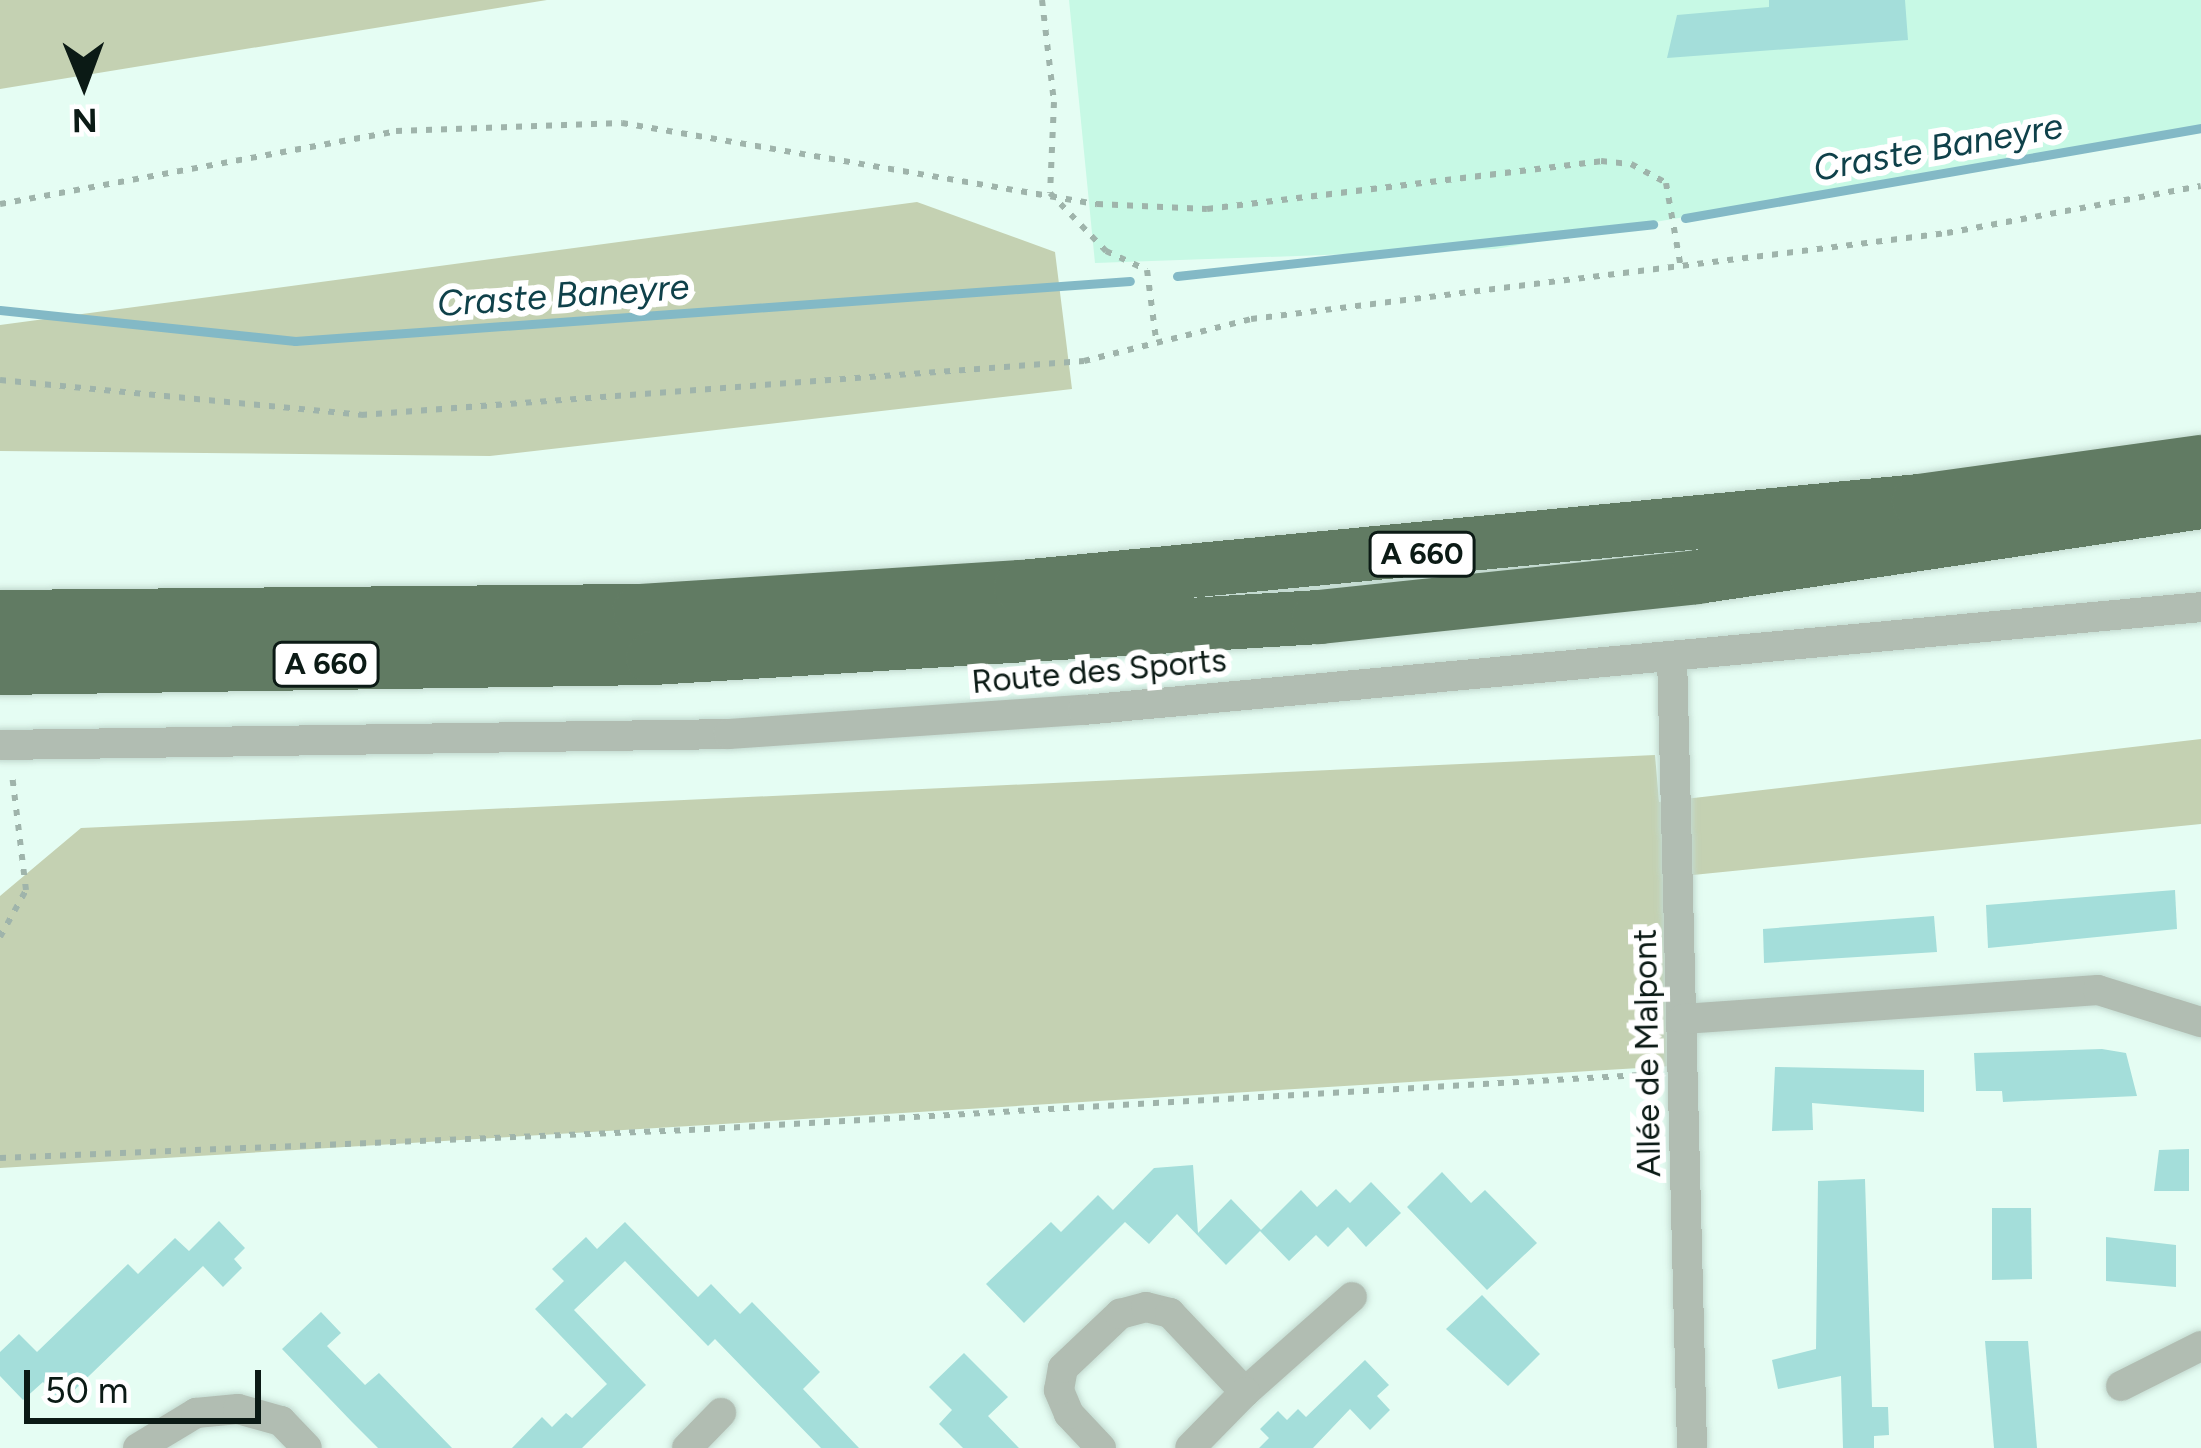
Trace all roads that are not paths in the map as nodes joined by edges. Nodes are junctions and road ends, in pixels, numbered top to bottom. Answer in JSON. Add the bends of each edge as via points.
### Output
{"nodes":[{"id":1,"x":2201,"y":438,"type":"edge"},
{"id":2,"x":2201,"y":462,"type":"edge"},
{"id":3,"x":2201,"y":502,"type":"edge"},
{"id":4,"x":2201,"y":532,"type":"edge"},
{"id":5,"x":1356,"y":561,"type":"junction"},
{"id":6,"x":1697,"y":577,"type":"junction"},
{"id":7,"x":2201,"y":608,"type":"edge"},
{"id":8,"x":0,"y":617,"type":"edge"},
{"id":9,"x":1672,"y":656,"type":"junction"},
{"id":10,"x":0,"y":668,"type":"edge"},
{"id":11,"x":4,"y":745,"type":"edge"},
{"id":12,"x":1683,"y":1019,"type":"junction"},
{"id":13,"x":2201,"y":1022,"type":"edge"},
{"id":14,"x":1352,"y":1297,"type":"dead end"},
{"id":15,"x":2201,"y":1346,"type":"edge"},
{"id":16,"x":2121,"y":1386,"type":"dead end"},
{"id":17,"x":1245,"y":1392,"type":"junction"},
{"id":18,"x":721,"y":1413,"type":"dead end"},
{"id":19,"x":138,"y":1448,"type":"edge"},
{"id":20,"x":307,"y":1448,"type":"edge"},
{"id":21,"x":687,"y":1448,"type":"edge"},
{"id":22,"x":1101,"y":1448,"type":"edge"},
{"id":23,"x":1190,"y":1448,"type":"edge"},
{"id":24,"x":1692,"y":1448,"type":"edge"}],
"edges":[{"from":1,"to":5,"type":"highway"},
{"from":2,"to":5,"type":"highway","number":"A 660"},
{"from":3,"to":6,"type":"highway","number":"A 660"},
{"from":4,"to":6,"type":"highway"},
{"from":5,"to":8,"type":"highway","number":"A 660","via":[[640,611]]},
{"from":6,"to":10,"type":"highway","number":"A 660","via":[[1319,617],[652,658]]},
{"from":7,"to":9,"type":"street","name":"Route des Sports"},
{"from":9,"to":11,"type":"street","name":"Route des Sports","via":[[729,734]]},
{"from":9,"to":12,"type":"street","name":"Allée de Malpont"},
{"from":12,"to":13,"type":"street","via":[[2098,990]]},
{"from":12,"to":24,"type":"street","name":"Allée de Malpont"},
{"from":14,"to":17,"type":"street"},
{"from":15,"to":16,"type":"street"},
{"from":17,"to":22,"type":"street","via":[[1170,1313],[1146,1307],[1120,1314],[1063,1368],[1059,1390]]},
{"from":17,"to":23,"type":"street"},
{"from":18,"to":21,"type":"street"},
{"from":19,"to":20,"type":"street","via":[[196,1413],[238,1409],[281,1421]]}]}
